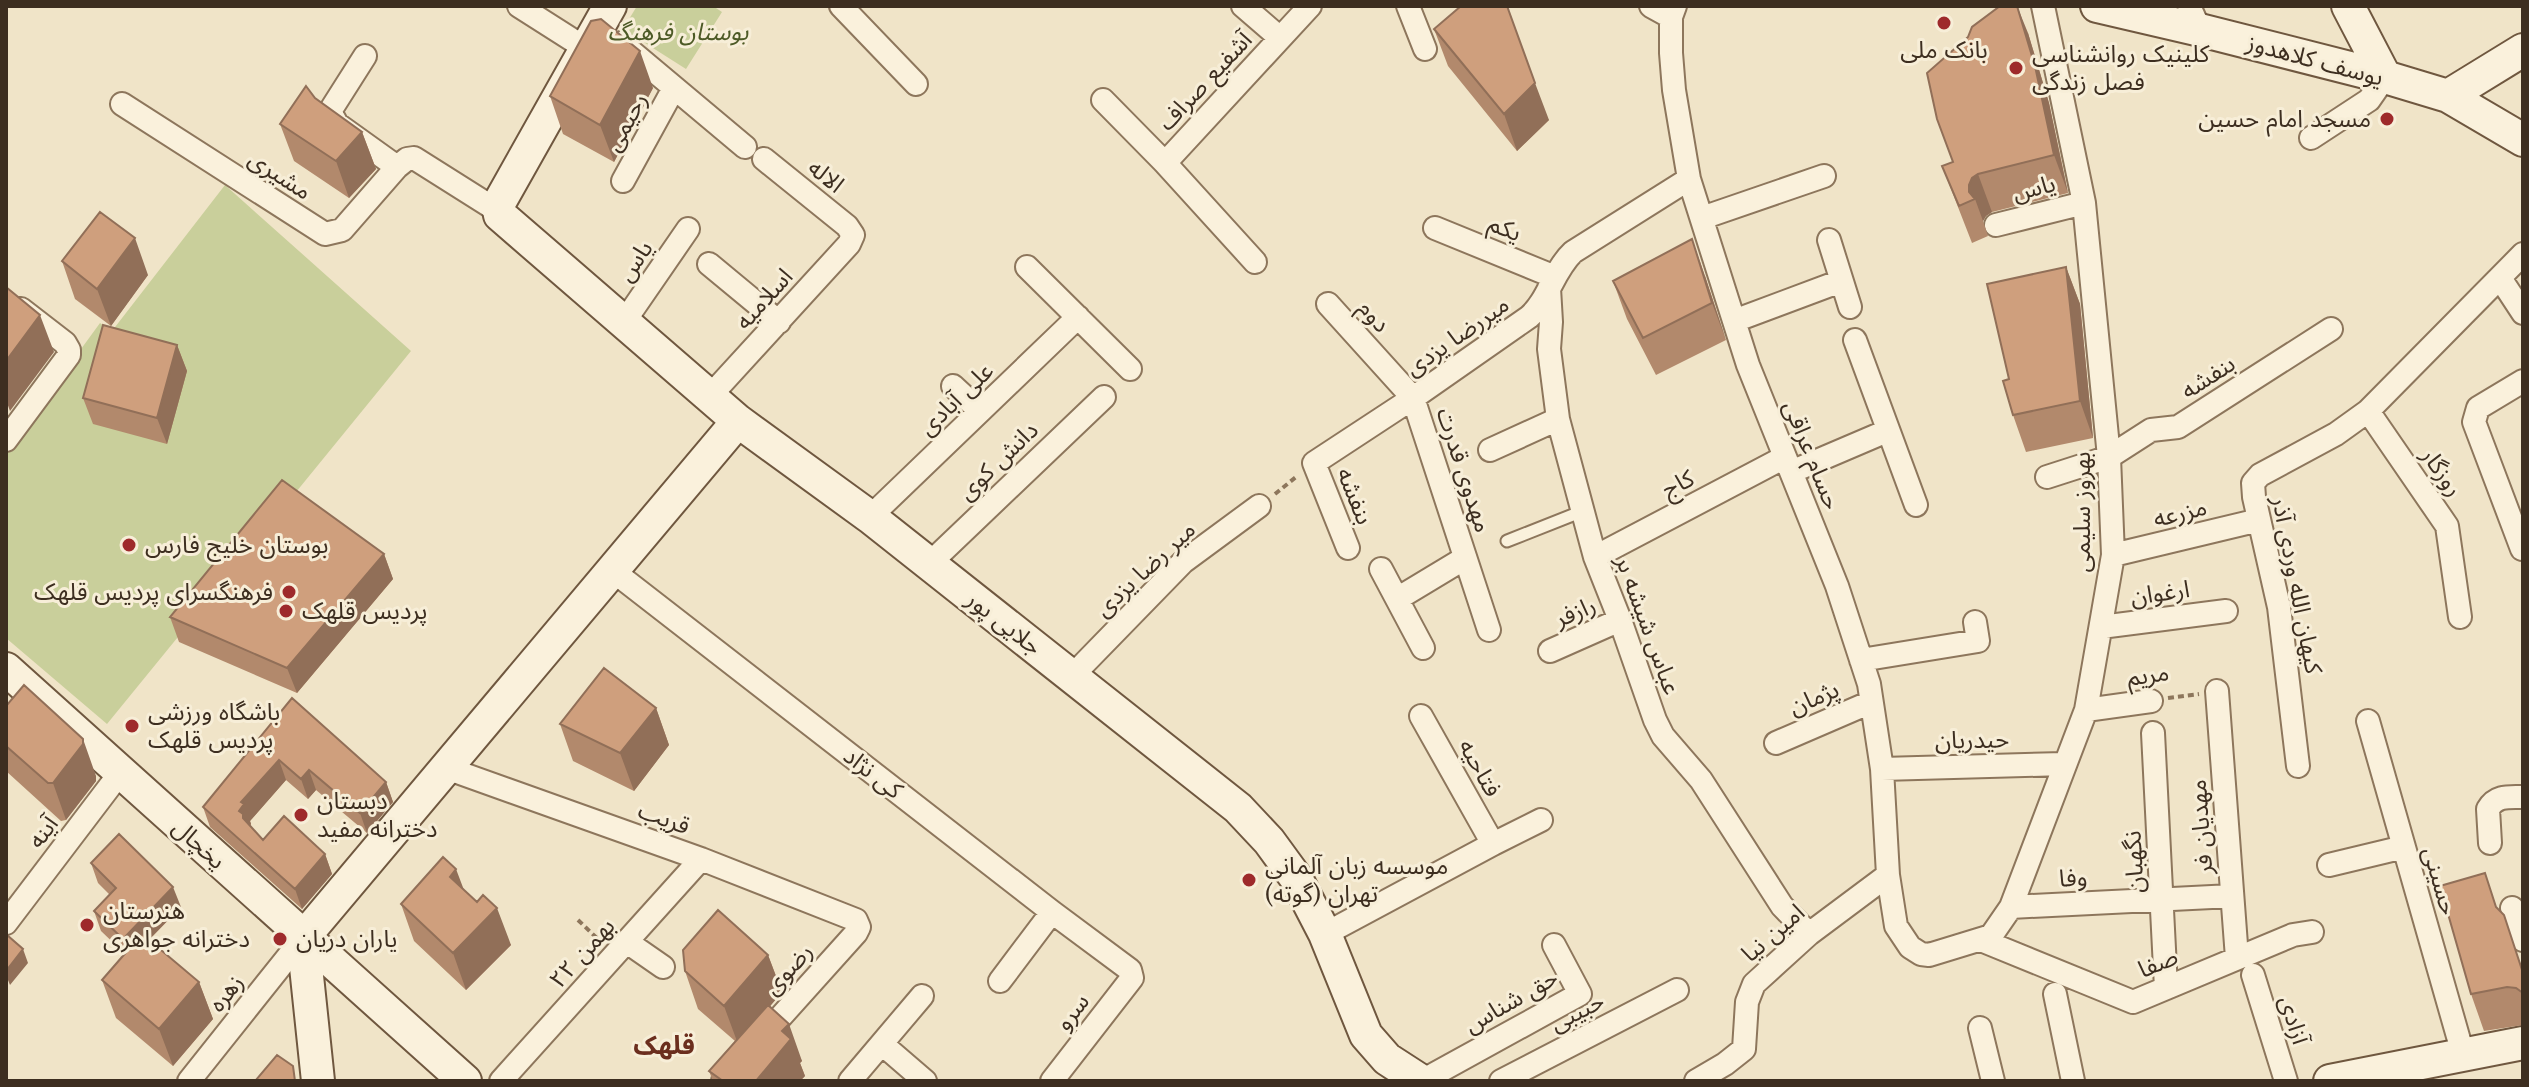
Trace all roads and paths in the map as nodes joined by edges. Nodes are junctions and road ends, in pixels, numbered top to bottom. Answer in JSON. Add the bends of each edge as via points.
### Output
{"nodes":[{"id":1,"x":519,"y":6,"type":"edge"},
{"id":2,"x":841,"y":6,"type":"edge"},
{"id":3,"x":1243,"y":6,"type":"edge"},
{"id":4,"x":1310,"y":6,"type":"edge"},
{"id":5,"x":1408,"y":6,"type":"edge"},
{"id":6,"x":1651,"y":6,"type":"edge"},
{"id":7,"x":2043,"y":6,"type":"edge"},
{"id":8,"x":2097,"y":6,"type":"edge"},
{"id":9,"x":2348,"y":6,"type":"edge"},
{"id":10,"x":1673,"y":12,"type":"edge"},
{"id":11,"x":2194,"y":18,"type":"edge"},
{"id":12,"x":598,"y":26,"type":"edge"},
{"id":13,"x":1280,"y":38,"type":"junction"},
{"id":14,"x":1425,"y":49,"type":"dead end"},
{"id":15,"x":2523,"y":50,"type":"edge"},
{"id":16,"x":365,"y":56,"type":"dead end"},
{"id":17,"x":2385,"y":77,"type":"junction"},
{"id":18,"x":916,"y":84,"type":"dead end"},
{"id":19,"x":674,"y":88,"type":"junction"},
{"id":20,"x":2448,"y":96,"type":"junction"},
{"id":21,"x":1103,"y":100,"type":"dead end"},
{"id":22,"x":122,"y":104,"type":"dead end"},
{"id":23,"x":2311,"y":138,"type":"dead end"},
{"id":24,"x":2523,"y":140,"type":"edge"},
{"id":25,"x":754,"y":153,"type":"joint"},
{"id":26,"x":1165,"y":163,"type":"junction"},
{"id":27,"x":397,"y":167,"type":"junction"},
{"id":28,"x":1824,"y":176,"type":"dead end"},
{"id":29,"x":1689,"y":179,"type":"junction"},
{"id":30,"x":623,"y":181,"type":"dead end"},
{"id":31,"x":2084,"y":203,"type":"junction"},
{"id":32,"x":505,"y":218,"type":"junction"},
{"id":33,"x":1702,"y":218,"type":"junction"},
{"id":34,"x":1996,"y":225,"type":"dead end"},
{"id":35,"x":1435,"y":228,"type":"dead end"},
{"id":36,"x":688,"y":229,"type":"dead end"},
{"id":37,"x":853,"y":235,"type":"joint"},
{"id":38,"x":1829,"y":240,"type":"dead end"},
{"id":39,"x":2523,"y":254,"type":"edge"},
{"id":40,"x":1255,"y":262,"type":"dead end"},
{"id":41,"x":709,"y":264,"type":"dead end"},
{"id":42,"x":1027,"y":267,"type":"dead end"},
{"id":43,"x":2500,"y":278,"type":"junction"},
{"id":44,"x":1841,"y":281,"type":"junction"},
{"id":45,"x":1552,"y":283,"type":"junction"},
{"id":46,"x":1328,"y":304,"type":"dead end"},
{"id":47,"x":1850,"y":307,"type":"dead end"},
{"id":48,"x":20,"y":308,"type":"edge"},
{"id":49,"x":2523,"y":313,"type":"edge"},
{"id":50,"x":1078,"y":317,"type":"junction"},
{"id":51,"x":1734,"y":321,"type":"junction"},
{"id":52,"x":624,"y":322,"type":"junction"},
{"id":53,"x":779,"y":322,"type":"junction"},
{"id":54,"x":2331,"y":329,"type":"dead end"},
{"id":55,"x":1855,"y":340,"type":"dead end"},
{"id":56,"x":1130,"y":369,"type":"dead end"},
{"id":57,"x":2523,"y":381,"type":"edge"},
{"id":58,"x":953,"y":386,"type":"dead end"},
{"id":59,"x":710,"y":396,"type":"junction"},
{"id":60,"x":1104,"y":397,"type":"dead end"},
{"id":61,"x":1413,"y":398,"type":"junction"},
{"id":62,"x":980,"y":411,"type":"junction"},
{"id":63,"x":2368,"y":411,"type":"junction"},
{"id":64,"x":1558,"y":419,"type":"junction"},
{"id":65,"x":738,"y":421,"type":"junction"},
{"id":66,"x":1887,"y":431,"type":"junction"},
{"id":67,"x":6,"y":440,"type":"edge"},
{"id":68,"x":1490,"y":450,"type":"dead end"},
{"id":69,"x":2109,"y":457,"type":"junction"},
{"id":70,"x":1314,"y":463,"type":"junction"},
{"id":71,"x":1788,"y":465,"type":"junction"},
{"id":72,"x":2047,"y":477,"type":"dead end"},
{"id":73,"x":1916,"y":505,"type":"dead end"},
{"id":74,"x":1259,"y":506,"type":"joint"},
{"id":75,"x":1583,"y":511,"type":"junction"},
{"id":76,"x":870,"y":517,"type":"junction"},
{"id":77,"x":2259,"y":520,"type":"junction"},
{"id":78,"x":1507,"y":541,"type":"dead end"},
{"id":79,"x":1348,"y":548,"type":"dead end"},
{"id":80,"x":2522,"y":549,"type":"edge"},
{"id":81,"x":2113,"y":555,"type":"junction"},
{"id":82,"x":1595,"y":557,"type":"junction"},
{"id":83,"x":1465,"y":558,"type":"junction"},
{"id":84,"x":929,"y":564,"type":"junction"},
{"id":85,"x":1381,"y":569,"type":"dead end"},
{"id":86,"x":613,"y":571,"type":"junction"},
{"id":87,"x":1397,"y":599,"type":"junction"},
{"id":88,"x":2226,"y":611,"type":"dead end"},
{"id":89,"x":2460,"y":617,"type":"dead end"},
{"id":90,"x":1620,"y":620,"type":"junction"},
{"id":91,"x":1975,"y":622,"type":"dead end"},
{"id":92,"x":2101,"y":627,"type":"junction"},
{"id":93,"x":1489,"y":630,"type":"dead end"},
{"id":94,"x":1423,"y":648,"type":"dead end"},
{"id":95,"x":1550,"y":651,"type":"dead end"},
{"id":96,"x":1861,"y":660,"type":"junction"},
{"id":97,"x":6,"y":669,"type":"edge"},
{"id":98,"x":1072,"y":676,"type":"junction"},
{"id":99,"x":2217,"y":691,"type":"joint"},
{"id":100,"x":2151,"y":701,"type":"joint"},
{"id":101,"x":1871,"y":702,"type":"junction"},
{"id":102,"x":2086,"y":710,"type":"junction"},
{"id":103,"x":1421,"y":716,"type":"dead end"},
{"id":104,"x":2368,"y":721,"type":"dead end"},
{"id":105,"x":2153,"y":733,"type":"dead end"},
{"id":106,"x":1776,"y":743,"type":"dead end"},
{"id":107,"x":2064,"y":764,"type":"junction"},
{"id":108,"x":2298,"y":766,"type":"dead end"},
{"id":109,"x":446,"y":768,"type":"junction"},
{"id":110,"x":1882,"y":769,"type":"junction"},
{"id":111,"x":120,"y":773,"type":"junction"},
{"id":112,"x":2523,"y":797,"type":"edge"},
{"id":113,"x":1541,"y":820,"type":"dead end"},
{"id":114,"x":2490,"y":843,"type":"dead end"},
{"id":115,"x":1493,"y":844,"type":"junction"},
{"id":116,"x":2404,"y":847,"type":"junction"},
{"id":117,"x":701,"y":859,"type":"junction"},
{"id":118,"x":2329,"y":865,"type":"dead end"},
{"id":119,"x":1888,"y":875,"type":"junction"},
{"id":120,"x":2232,"y":896,"type":"junction"},
{"id":121,"x":2162,"y":900,"type":"junction"},
{"id":122,"x":2011,"y":907,"type":"junction"},
{"id":123,"x":2512,"y":908,"type":"dead end"},
{"id":124,"x":1052,"y":912,"type":"junction"},
{"id":125,"x":578,"y":920,"type":"dead end"},
{"id":126,"x":6,"y":923,"type":"edge"},
{"id":127,"x":1896,"y":926,"type":"joint"},
{"id":128,"x":859,"y":927,"type":"joint"},
{"id":129,"x":2312,"y":932,"type":"dead end"},
{"id":130,"x":1325,"y":934,"type":"junction"},
{"id":131,"x":1809,"y":934,"type":"junction"},
{"id":132,"x":303,"y":938,"type":"junction"},
{"id":133,"x":1981,"y":940,"type":"junction"},
{"id":134,"x":2523,"y":940,"type":"edge"},
{"id":135,"x":1554,"y":945,"type":"dead end"},
{"id":136,"x":621,"y":949,"type":"junction"},
{"id":137,"x":2237,"y":958,"type":"junction"},
{"id":138,"x":663,"y":967,"type":"dead end"},
{"id":139,"x":1133,"y":974,"type":"joint"},
{"id":140,"x":2253,"y":975,"type":"dead end"},
{"id":141,"x":1000,"y":981,"type":"dead end"},
{"id":142,"x":2166,"y":988,"type":"junction"},
{"id":143,"x":1677,"y":990,"type":"dead end"},
{"id":144,"x":2055,"y":994,"type":"dead end"},
{"id":145,"x":922,"y":996,"type":"dead end"},
{"id":146,"x":1980,"y":1028,"type":"dead end"},
{"id":147,"x":2523,"y":1043,"type":"edge"},
{"id":148,"x":882,"y":1044,"type":"junction"},
{"id":149,"x":2463,"y":1054,"type":"junction"},
{"id":150,"x":189,"y":1081,"type":"edge"},
{"id":151,"x":318,"y":1081,"type":"edge"},
{"id":152,"x":465,"y":1081,"type":"edge"},
{"id":153,"x":501,"y":1081,"type":"edge"},
{"id":154,"x":723,"y":1081,"type":"edge"},
{"id":155,"x":850,"y":1081,"type":"edge"},
{"id":156,"x":925,"y":1081,"type":"edge"},
{"id":157,"x":1052,"y":1081,"type":"edge"},
{"id":158,"x":1421,"y":1081,"type":"edge"},
{"id":159,"x":1501,"y":1081,"type":"edge"},
{"id":160,"x":1696,"y":1081,"type":"edge"},
{"id":161,"x":1993,"y":1081,"type":"edge"},
{"id":162,"x":2073,"y":1081,"type":"edge"},
{"id":163,"x":2286,"y":1081,"type":"edge"},
{"id":164,"x":2330,"y":1081,"type":"edge"}],
"edges":[{"from":1,"to":12,"type":"street","name":"رحیمی"},
{"from":2,"to":18,"type":"street"},
{"from":3,"to":13,"type":"street"},
{"from":4,"to":13,"type":"street","name":"آشفیع صراف"},
{"from":5,"to":14,"type":"street"},
{"from":6,"to":10,"type":"street"},
{"from":7,"to":31,"type":"street","name":"بهروز سلیمی"},
{"from":8,"to":11,"type":"street","name":"یوسف کلاهدوز"},
{"from":9,"to":17,"type":"street"},
{"from":10,"to":29,"type":"street","name":"حسام عراقی","via":[[1674,90]]},
{"from":11,"to":17,"type":"street","name":"یوسف کلاهدوز"},
{"from":12,"to":19,"type":"street","name":"رحیمی"},
{"from":12,"to":32,"type":"street","via":[[498,205]]},
{"from":13,"to":26,"type":"street","name":"آشفیع صراف"},
{"from":15,"to":20,"type":"street"},
{"from":16,"to":27,"type":"street","via":[[332,115]]},
{"from":17,"to":20,"type":"street","name":"یوسف کلاهدوز"},
{"from":17,"to":23,"type":"street","via":[[2369,100]]},
{"from":19,"to":25,"type":"street","name":"رحیمی"},
{"from":19,"to":30,"type":"street","name":"رحیمی"},
{"from":20,"to":24,"type":"street","name":"یوسف کلاهدوز"},
{"from":21,"to":26,"type":"street"},
{"from":22,"to":27,"type":"street","name":"مشیری","via":[[325,234],[342,230]]},
{"from":25,"to":37,"type":"street","name":"الاله"},
{"from":26,"to":40,"type":"street","name":"آشفیع صراف"},
{"from":27,"to":32,"type":"street","via":[[414,158]]},
{"from":28,"to":33,"type":"street"},
{"from":29,"to":33,"type":"street","name":"حسام عراقی"},
{"from":29,"to":45,"type":"street","name":"میررضا یزدی","via":[[1573,252]]},
{"from":31,"to":34,"type":"street","name":"یاس"},
{"from":31,"to":69,"type":"street","name":"بهروز سلیمی"},
{"from":32,"to":52,"type":"street","name":"جلایی پور"},
{"from":33,"to":51,"type":"street","name":"حسام عراقی"},
{"from":35,"to":45,"type":"street","name":"یکم"},
{"from":36,"to":52,"type":"street","name":"یاس"},
{"from":37,"to":53,"type":"street","name":"اسلامیه"},
{"from":38,"to":44,"type":"street"},
{"from":39,"to":43,"type":"street","name":"کیهان الله وردی آذر"},
{"from":41,"to":53,"type":"street"},
{"from":42,"to":50,"type":"street"},
{"from":43,"to":49,"type":"street"},
{"from":43,"to":63,"type":"street","name":"کیهان الله وردی آذر"},
{"from":44,"to":47,"type":"street"},
{"from":44,"to":51,"type":"street"},
{"from":45,"to":61,"type":"street","name":"میررضا یزدی","via":[[1529,317]]},
{"from":45,"to":64,"type":"street","name":"عباس شیشه بر","via":[[1549,349]]},
{"from":46,"to":61,"type":"street","name":"دوم"},
{"from":48,"to":67,"type":"street","via":[[65,343],[69,355]]},
{"from":50,"to":56,"type":"street"},
{"from":50,"to":62,"type":"street","name":"علی آبادی"},
{"from":51,"to":71,"type":"street","name":"حسام عراقی"},
{"from":52,"to":59,"type":"street","name":"جلایی پور"},
{"from":53,"to":59,"type":"street","name":"اسلامیه"},
{"from":54,"to":69,"type":"street","name":"بنفشه","via":[[2178,427],[2151,430]]},
{"from":55,"to":66,"type":"street"},
{"from":57,"to":80,"type":"street","via":[[2478,408],[2474,422]]},
{"from":58,"to":62,"type":"street"},
{"from":59,"to":65,"type":"street","name":"جلایی پور"},
{"from":60,"to":84,"type":"street","name":"دانش کوی"},
{"from":61,"to":70,"type":"street","name":"میررضا یزدی"},
{"from":61,"to":83,"type":"street","name":"مهدوی قدرت"},
{"from":62,"to":76,"type":"street","name":"علی آبادی"},
{"from":63,"to":77,"type":"street","name":"کیهان الله وردی آذر","via":[[2260,475],[2252,490]]},
{"from":63,"to":89,"type":"street","name":"روزگار","via":[[2447,526]]},
{"from":64,"to":68,"type":"street"},
{"from":64,"to":75,"type":"street","name":"عباس شیشه بر"},
{"from":65,"to":76,"type":"street","name":"جلایی پور"},
{"from":65,"to":86,"type":"street"},
{"from":66,"to":71,"type":"street","name":"کاج"},
{"from":66,"to":73,"type":"street"},
{"from":69,"to":72,"type":"street"},
{"from":69,"to":81,"type":"street","name":"بهروز سلیمی"},
{"from":70,"to":74,"type":"path"},
{"from":70,"to":79,"type":"street","name":"بنفشه"},
{"from":71,"to":82,"type":"street","name":"کاج"},
{"from":71,"to":96,"type":"street","name":"حسام عراقی"},
{"from":74,"to":98,"type":"street","name":"میر رضا یزدی","via":[[1183,562]]},
{"from":75,"to":78,"type":"lane"},
{"from":75,"to":82,"type":"street","name":"عباس شیشه بر"},
{"from":76,"to":84,"type":"street","name":"جلایی پور"},
{"from":77,"to":81,"type":"street","name":"مزرعه"},
{"from":77,"to":108,"type":"street","name":"کیهان الله وردی آذر","via":[[2279,607]]},
{"from":81,"to":92,"type":"street","name":"بهروز سلیمی"},
{"from":82,"to":90,"type":"street","name":"عباس شیشه بر"},
{"from":83,"to":87,"type":"street","name":"مهدوی قدرت"},
{"from":83,"to":93,"type":"street","name":"مهدوی قدرت"},
{"from":84,"to":98,"type":"street","name":"جلایی پور"},
{"from":85,"to":87,"type":"street"},
{"from":86,"to":109,"type":"street"},
{"from":86,"to":124,"type":"street","name":"کی نژاد"},
{"from":87,"to":94,"type":"street"},
{"from":88,"to":92,"type":"street","name":"ارغوان"},
{"from":90,"to":95,"type":"street","name":"رازفر"},
{"from":90,"to":131,"type":"street","name":"عباس شیشه بر","via":[[1663,736],[1701,780],[1782,906]]},
{"from":91,"to":96,"type":"street","via":[[1978,641]]},
{"from":92,"to":102,"type":"street","name":"بهروز سلیمی"},
{"from":96,"to":101,"type":"street","name":"حسام عراقی"},
{"from":97,"to":111,"type":"street","name":"یخچال"},
{"from":98,"to":130,"type":"street","name":"جلایی پور","via":[[1238,808],[1296,878]]},
{"from":99,"to":100,"type":"path","name":"مریم"},
{"from":99,"to":120,"type":"street","name":"مهدیان فر"},
{"from":100,"to":102,"type":"street","name":"مریم"},
{"from":101,"to":106,"type":"street","name":"پژمان"},
{"from":101,"to":110,"type":"street","name":"حسام عراقی"},
{"from":102,"to":107,"type":"street","name":"بهروز سلیمی"},
{"from":103,"to":115,"type":"street","name":"فتاحیه"},
{"from":104,"to":116,"type":"street","name":"حسینی"},
{"from":105,"to":121,"type":"street","name":"نگهبان"},
{"from":107,"to":110,"type":"street","name":"حیدریان"},
{"from":107,"to":122,"type":"street","name":"بهروز سلیمی"},
{"from":109,"to":117,"type":"street","name":"قریب"},
{"from":109,"to":132,"type":"street"},
{"from":110,"to":119,"type":"street","name":"حسام عراقی"},
{"from":111,"to":126,"type":"street","name":"آینه"},
{"from":111,"to":132,"type":"street","name":"یخچال"},
{"from":112,"to":114,"type":"street","via":[[2499,798],[2490,805]]},
{"from":113,"to":115,"type":"street"},
{"from":115,"to":130,"type":"street"},
{"from":116,"to":118,"type":"street"},
{"from":116,"to":149,"type":"street","name":"حسینی"},
{"from":117,"to":128,"type":"street","name":"قریب","via":[[856,920]]},
{"from":117,"to":136,"type":"street","name":"۲۲ بهمن"},
{"from":119,"to":127,"type":"street","name":"حسام عراقی"},
{"from":119,"to":131,"type":"street","name":"امین نیا"},
{"from":120,"to":121,"type":"street","name":"وفا"},
{"from":120,"to":137,"type":"street","name":"مهدیان فر"},
{"from":121,"to":122,"type":"street","name":"وفا"},
{"from":121,"to":142,"type":"street","name":"نگهبان"},
{"from":122,"to":133,"type":"street","name":"بهروز سلیمی","via":[[1995,932]]},
{"from":123,"to":134,"type":"street"},
{"from":124,"to":139,"type":"street","name":"کی نژاد"},
{"from":124,"to":141,"type":"street"},
{"from":125,"to":136,"type":"path"},
{"from":127,"to":133,"type":"street","name":"بهروز سلیمی","via":[[1921,954]]},
{"from":128,"to":154,"type":"street","name":"رضوی"},
{"from":129,"to":137,"type":"street","name":"صفا"},
{"from":130,"to":158,"type":"street","name":"جلایی پور","via":[[1366,1035],[1387,1059]]},
{"from":131,"to":160,"type":"street","name":"امین نیا","via":[[1749,992],[1744,1049]]},
{"from":132,"to":150,"type":"street","name":"زهره"},
{"from":132,"to":151,"type":"street"},
{"from":132,"to":152,"type":"street","name":"یخچال"},
{"from":133,"to":142,"type":"street","name":"صفا","via":[[2133,1002]]},
{"from":135,"to":158,"type":"street","name":"حق شناس","via":[[1580,994]]},
{"from":136,"to":138,"type":"street"},
{"from":136,"to":153,"type":"street","name":"۲۲ بهمن"},
{"from":137,"to":142,"type":"street","name":"صفا"},
{"from":139,"to":157,"type":"street","name":"سرو"},
{"from":140,"to":163,"type":"street","name":"آزادی"},
{"from":143,"to":159,"type":"street","name":"حبیبی"},
{"from":144,"to":162,"type":"street"},
{"from":145,"to":148,"type":"street"},
{"from":146,"to":161,"type":"street"},
{"from":147,"to":149,"type":"street"},
{"from":148,"to":155,"type":"street"},
{"from":148,"to":156,"type":"street"},
{"from":149,"to":164,"type":"street"}]}
